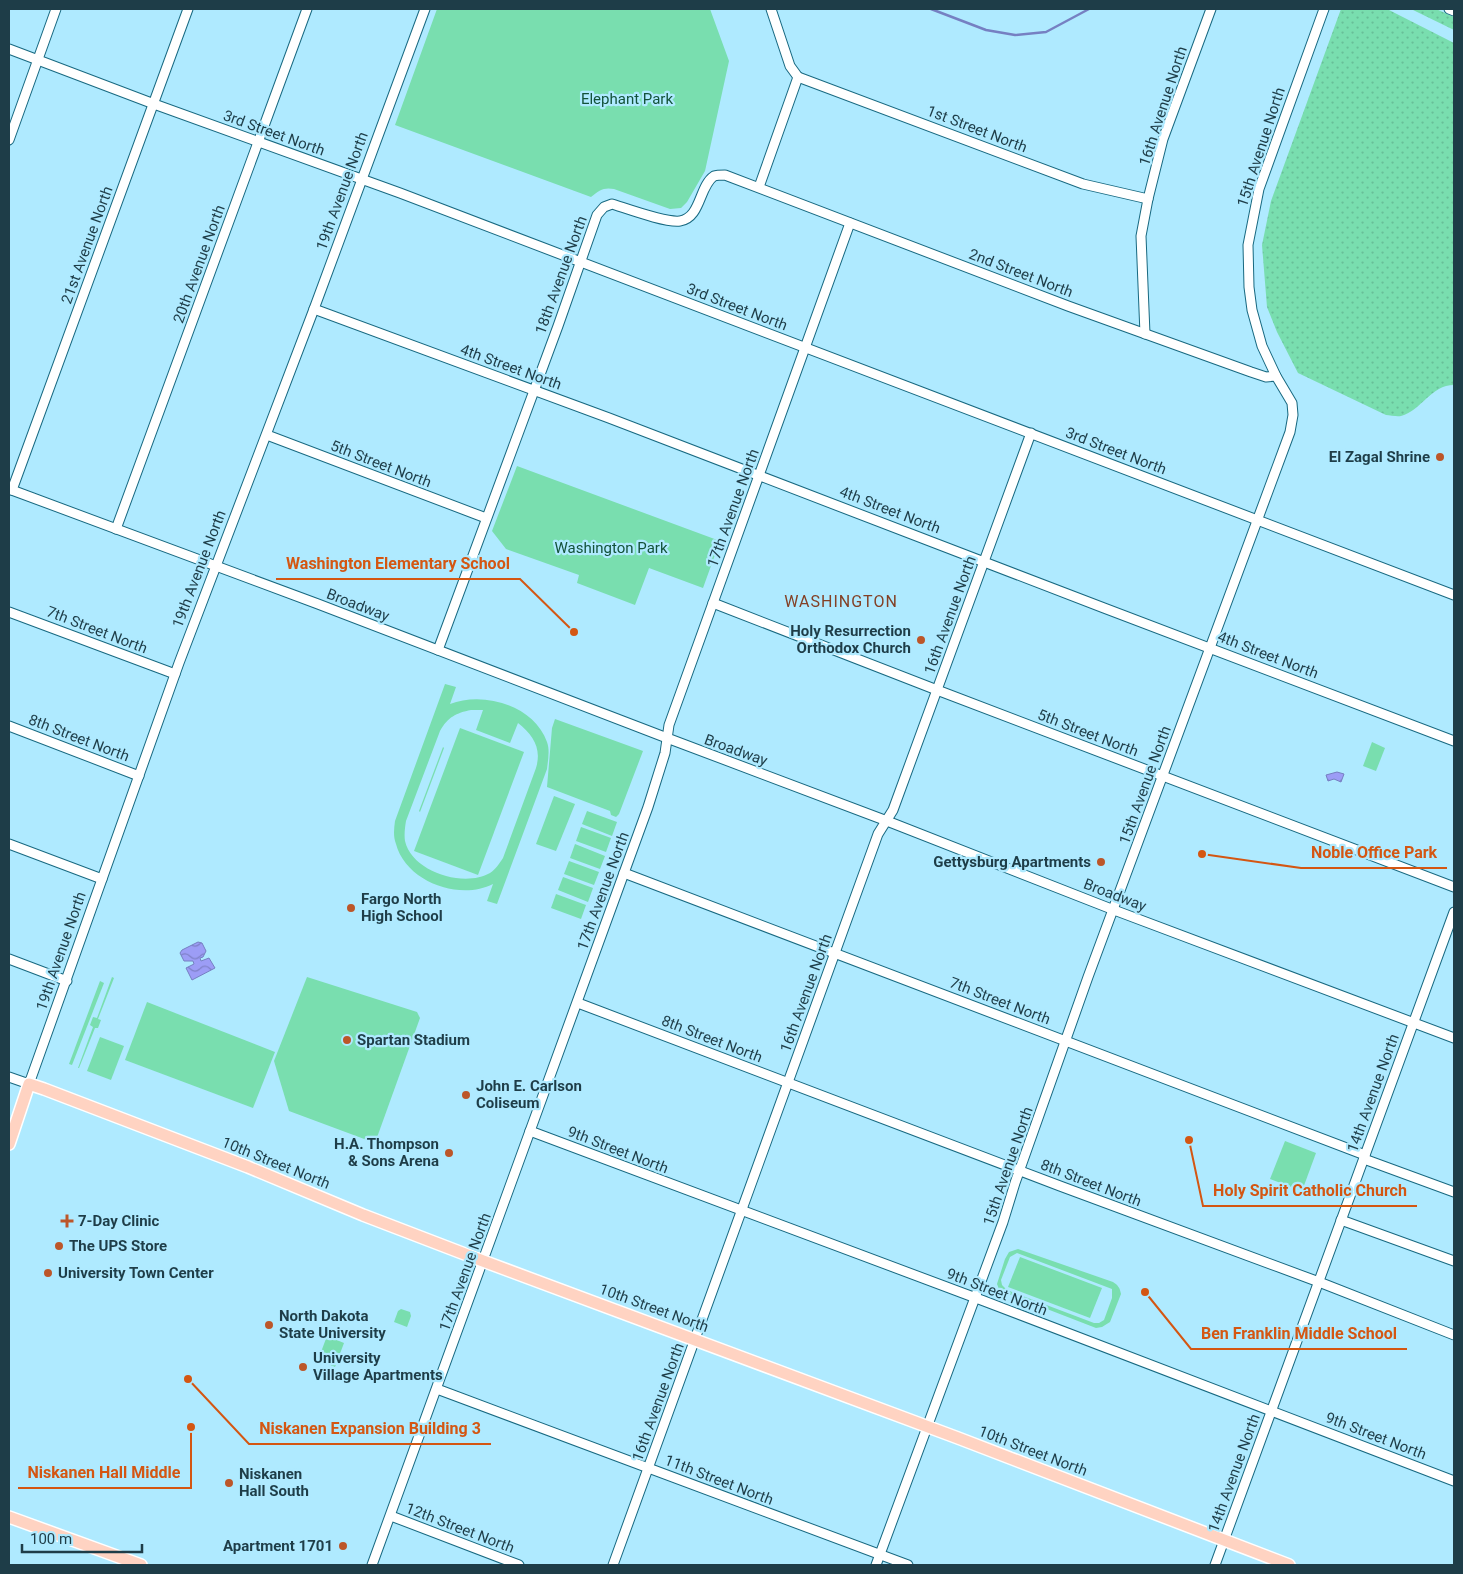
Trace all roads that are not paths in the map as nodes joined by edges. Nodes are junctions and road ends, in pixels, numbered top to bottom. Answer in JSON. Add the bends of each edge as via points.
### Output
{"nodes":[{"id":1,"x":56,"y":9,"type":"edge"},
{"id":2,"x":188,"y":9,"type":"edge"},
{"id":3,"x":307,"y":9,"type":"edge"},
{"id":4,"x":425,"y":9,"type":"edge"},
{"id":5,"x":771,"y":9,"type":"edge"},
{"id":6,"x":1211,"y":9,"type":"edge"},
{"id":7,"x":1324,"y":9,"type":"edge"},
{"id":8,"x":1449,"y":9,"type":"edge"},
{"id":9,"x":1454,"y":11,"type":"edge"},
{"id":10,"x":9,"y":49,"type":"edge"},
{"id":11,"x":38,"y":60,"type":"junction"},
{"id":12,"x":798,"y":77,"type":"junction"},
{"id":13,"x":154,"y":104,"type":"junction"},
{"id":14,"x":9,"y":140,"type":"edge"},
{"id":15,"x":258,"y":142,"type":"junction"},
{"id":16,"x":362,"y":179,"type":"junction"},
{"id":17,"x":759,"y":187,"type":"junction"},
{"id":18,"x":1148,"y":199,"type":"junction"},
{"id":19,"x":850,"y":223,"type":"junction"},
{"id":20,"x":580,"y":262,"type":"junction"},
{"id":21,"x":314,"y":309,"type":"junction"},
{"id":22,"x":1145,"y":334,"type":"junction"},
{"id":23,"x":805,"y":348,"type":"junction"},
{"id":24,"x":1276,"y":376,"type":"junction"},
{"id":25,"x":533,"y":390,"type":"junction"},
{"id":26,"x":1031,"y":433,"type":"junction"},
{"id":27,"x":266,"y":435,"type":"junction"},
{"id":28,"x":759,"y":475,"type":"junction"},
{"id":29,"x":10,"y":489,"type":"edge"},
{"id":30,"x":486,"y":518,"type":"junction"},
{"id":31,"x":1256,"y":520,"type":"junction"},
{"id":32,"x":116,"y":529,"type":"junction"},
{"id":33,"x":984,"y":562,"type":"junction"},
{"id":34,"x":216,"y":566,"type":"junction"},
{"id":35,"x":1454,"y":595,"type":"edge"},
{"id":36,"x":713,"y":603,"type":"junction"},
{"id":37,"x":9,"y":612,"type":"edge"},
{"id":38,"x":1210,"y":648,"type":"junction"},
{"id":39,"x":438,"y":650,"type":"junction"},
{"id":40,"x":175,"y":674,"type":"junction"},
{"id":41,"x":937,"y":690,"type":"junction"},
{"id":42,"x":9,"y":726,"type":"edge"},
{"id":43,"x":667,"y":738,"type":"junction"},
{"id":44,"x":1454,"y":741,"type":"edge"},
{"id":45,"x":139,"y":776,"type":"junction"},
{"id":46,"x":1163,"y":776,"type":"junction"},
{"id":47,"x":887,"y":821,"type":"junction"},
{"id":48,"x":9,"y":844,"type":"edge"},
{"id":49,"x":624,"y":873,"type":"junction"},
{"id":50,"x":102,"y":879,"type":"junction"},
{"id":51,"x":1454,"y":887,"type":"edge"},
{"id":52,"x":1114,"y":910,"type":"junction"},
{"id":53,"x":1454,"y":912,"type":"edge"},
{"id":54,"x":836,"y":953,"type":"junction"},
{"id":55,"x":9,"y":959,"type":"edge"},
{"id":56,"x":67,"y":980,"type":"junction"},
{"id":57,"x":578,"y":1003,"type":"junction"},
{"id":58,"x":1414,"y":1022,"type":"junction"},
{"id":59,"x":1454,"y":1038,"type":"edge"},
{"id":60,"x":1066,"y":1041,"type":"junction"},
{"id":61,"x":9,"y":1077,"type":"edge"},
{"id":62,"x":788,"y":1082,"type":"junction"},
{"id":63,"x":29,"y":1084,"type":"junction"},
{"id":64,"x":530,"y":1131,"type":"junction"},
{"id":65,"x":9,"y":1144,"type":"edge"},
{"id":66,"x":1364,"y":1157,"type":"junction"},
{"id":67,"x":1020,"y":1171,"type":"junction"},
{"id":68,"x":1454,"y":1192,"type":"edge"},
{"id":69,"x":742,"y":1211,"type":"junction"},
{"id":70,"x":1341,"y":1220,"type":"junction"},
{"id":71,"x":483,"y":1261,"type":"junction"},
{"id":72,"x":1454,"y":1261,"type":"edge"},
{"id":73,"x":1319,"y":1282,"type":"junction"},
{"id":74,"x":975,"y":1298,"type":"junction"},
{"id":75,"x":1454,"y":1335,"type":"edge"},
{"id":76,"x":695,"y":1339,"type":"junction"},
{"id":77,"x":437,"y":1389,"type":"junction"},
{"id":78,"x":1272,"y":1410,"type":"junction"},
{"id":79,"x":927,"y":1427,"type":"junction"},
{"id":80,"x":649,"y":1468,"type":"junction"},
{"id":81,"x":1454,"y":1481,"type":"edge"},
{"id":82,"x":9,"y":1516,"type":"edge"},
{"id":83,"x":391,"y":1516,"type":"junction"},
{"id":84,"x":1224,"y":1540,"type":"junction"},
{"id":85,"x":880,"y":1555,"type":"junction"},
{"id":86,"x":141,"y":1565,"type":"edge"},
{"id":87,"x":372,"y":1565,"type":"edge"},
{"id":88,"x":519,"y":1565,"type":"edge"},
{"id":89,"x":613,"y":1565,"type":"edge"},
{"id":90,"x":876,"y":1565,"type":"edge"},
{"id":91,"x":908,"y":1565,"type":"edge"},
{"id":92,"x":1215,"y":1565,"type":"edge"},
{"id":93,"x":1289,"y":1565,"type":"edge"}],
"edges":[{"from":1,"to":11,"type":"street"},
{"from":2,"to":13,"type":"street","name":"21st Avenue North"},
{"from":3,"to":15,"type":"street","name":"20th Avenue North"},
{"from":4,"to":16,"type":"street","name":"19th Avenue North"},
{"from":5,"to":12,"type":"street","via":[[790,66]]},
{"from":6,"to":18,"type":"street","name":"16th Avenue North","via":[[1163,139]]},
{"from":7,"to":24,"type":"street","name":"15th Avenue North","via":[[1259,189],[1248,245],[1252,310],[1262,346]]},
{"from":8,"to":9,"type":"street"},
{"from":10,"to":11,"type":"street","name":"3rd Street North"},
{"from":11,"to":13,"type":"street","name":"3rd Street North"},
{"from":11,"to":14,"type":"street"},
{"from":12,"to":17,"type":"street"},
{"from":12,"to":18,"type":"street","name":"1st Street North","via":[[1083,184]]},
{"from":13,"to":15,"type":"street","name":"3rd Street North"},
{"from":13,"to":29,"type":"street","name":"21st Avenue North"},
{"from":15,"to":16,"type":"street","name":"3rd Street North"},
{"from":15,"to":32,"type":"street","name":"20th Avenue North"},
{"from":16,"to":20,"type":"street","name":"3rd Street North"},
{"from":16,"to":21,"type":"street","name":"19th Avenue North"},
{"from":17,"to":19,"type":"street","name":"2nd Street North"},
{"from":17,"to":20,"type":"street","name":"18th Avenue North","via":[[725,175],[714,176],[694,210],[682,221],[670,222],[612,204],[604,207],[597,215]]},
{"from":18,"to":22,"type":"street","name":"16th Avenue North","via":[[1141,236]]},
{"from":19,"to":22,"type":"street","name":"2nd Street North"},
{"from":19,"to":23,"type":"street","name":"17th Avenue North"},
{"from":20,"to":23,"type":"street","name":"3rd Street North"},
{"from":20,"to":25,"type":"street","name":"18th Avenue North"},
{"from":21,"to":25,"type":"street","name":"4th Street North"},
{"from":21,"to":27,"type":"street","name":"19th Avenue North"},
{"from":22,"to":24,"type":"street","name":"2nd Street North","via":[[1266,377]]},
{"from":23,"to":26,"type":"street","name":"3rd Street North"},
{"from":23,"to":28,"type":"street","name":"17th Avenue North"},
{"from":24,"to":31,"type":"street","name":"15th Avenue North","via":[[1292,403],[1293,415],[1290,432]]},
{"from":25,"to":28,"type":"street","name":"4th Street North"},
{"from":25,"to":30,"type":"street","name":"18th Avenue North"},
{"from":26,"to":31,"type":"street","name":"3rd Street North"},
{"from":26,"to":33,"type":"street","name":"16th Avenue North"},
{"from":27,"to":30,"type":"street","name":"5th Street North"},
{"from":27,"to":34,"type":"street","name":"19th Avenue North"},
{"from":28,"to":33,"type":"street","name":"4th Street North"},
{"from":28,"to":36,"type":"street","name":"17th Avenue North"},
{"from":29,"to":32,"type":"street","name":"Broadway"},
{"from":30,"to":39,"type":"street","name":"18th Avenue North"},
{"from":31,"to":35,"type":"street","name":"3rd Street North"},
{"from":31,"to":38,"type":"street","name":"15th Avenue North"},
{"from":32,"to":34,"type":"street","name":"Broadway"},
{"from":33,"to":38,"type":"street","name":"4th Street North"},
{"from":33,"to":41,"type":"street","name":"16th Avenue North"},
{"from":34,"to":39,"type":"street","name":"Broadway"},
{"from":34,"to":40,"type":"street","name":"19th Avenue North"},
{"from":36,"to":41,"type":"street","name":"5th Street North"},
{"from":36,"to":43,"type":"street","name":"17th Avenue North"},
{"from":37,"to":40,"type":"street","name":"7th Street North"},
{"from":38,"to":44,"type":"street","name":"4th Street North"},
{"from":38,"to":46,"type":"street","name":"15th Avenue North"},
{"from":39,"to":43,"type":"street","name":"Broadway"},
{"from":40,"to":45,"type":"street","name":"19th Avenue North"},
{"from":41,"to":46,"type":"street","name":"5th Street North"},
{"from":41,"to":47,"type":"street","name":"16th Avenue North","via":[[894,810]]},
{"from":42,"to":45,"type":"street","name":"8th Street North"},
{"from":43,"to":47,"type":"street","name":"Broadway"},
{"from":43,"to":49,"type":"street","name":"17th Avenue North","via":[[648,807]]},
{"from":45,"to":50,"type":"street","name":"19th Avenue North"},
{"from":46,"to":51,"type":"street","name":"5th Street North"},
{"from":46,"to":52,"type":"street","name":"15th Avenue North"},
{"from":47,"to":52,"type":"street","name":"Broadway"},
{"from":47,"to":54,"type":"street","name":"16th Avenue North","via":[[878,834]]},
{"from":48,"to":50,"type":"street"},
{"from":49,"to":54,"type":"street","name":"7th Street North"},
{"from":49,"to":57,"type":"street","name":"17th Avenue North"},
{"from":50,"to":56,"type":"street","name":"19th Avenue North"},
{"from":52,"to":58,"type":"street","name":"Broadway"},
{"from":52,"to":60,"type":"street","name":"15th Avenue North"},
{"from":53,"to":58,"type":"street","name":"14th Avenue North"},
{"from":54,"to":60,"type":"street","name":"7th Street North"},
{"from":54,"to":62,"type":"street","name":"16th Avenue North"},
{"from":55,"to":56,"type":"street"},
{"from":56,"to":63,"type":"street","name":"19th Avenue North"},
{"from":57,"to":62,"type":"street","name":"8th Street North"},
{"from":57,"to":64,"type":"street","name":"17th Avenue North"},
{"from":58,"to":59,"type":"street","name":"Broadway"},
{"from":58,"to":66,"type":"street","name":"14th Avenue North"},
{"from":60,"to":66,"type":"street","name":"7th Street North"},
{"from":60,"to":67,"type":"street","name":"15th Avenue North"},
{"from":61,"to":63,"type":"street","name":"10th Street North"},
{"from":62,"to":67,"type":"street","name":"8th Street North"},
{"from":62,"to":69,"type":"street","name":"16th Avenue North"},
{"from":63,"to":65,"type":"main road","name":"19th Avenue North"},
{"from":63,"to":71,"type":"main road","name":"10th Street North"},
{"from":64,"to":69,"type":"street","name":"9th Street North"},
{"from":64,"to":71,"type":"street","name":"17th Avenue North"},
{"from":66,"to":68,"type":"street","name":"7th Street North"},
{"from":66,"to":70,"type":"street","name":"14th Avenue North"},
{"from":67,"to":73,"type":"street","name":"8th Street North"},
{"from":67,"to":74,"type":"street","name":"15th Avenue North"},
{"from":69,"to":74,"type":"street","name":"9th Street North"},
{"from":69,"to":76,"type":"street","name":"16th Avenue North"},
{"from":70,"to":72,"type":"street"},
{"from":70,"to":73,"type":"street","name":"14th Avenue North"},
{"from":71,"to":76,"type":"main road","name":"10th Street North"},
{"from":71,"to":77,"type":"street","name":"17th Avenue North"},
{"from":73,"to":75,"type":"street","name":"8th Street North"},
{"from":73,"to":78,"type":"street","name":"14th Avenue North"},
{"from":74,"to":78,"type":"street","name":"9th Street North"},
{"from":74,"to":79,"type":"street","name":"15th Avenue North"},
{"from":76,"to":79,"type":"main road","name":"10th Street North"},
{"from":76,"to":80,"type":"street","name":"16th Avenue North"},
{"from":77,"to":80,"type":"street","name":"11th Street North"},
{"from":77,"to":83,"type":"street","name":"17th Avenue North"},
{"from":78,"to":81,"type":"street","name":"9th Street North"},
{"from":78,"to":84,"type":"street","name":"14th Avenue North"},
{"from":79,"to":84,"type":"main road","name":"10th Street North"},
{"from":79,"to":85,"type":"street","name":"15th Avenue North"},
{"from":80,"to":85,"type":"street","name":"11th Street North"},
{"from":80,"to":89,"type":"street","name":"16th Avenue North"},
{"from":82,"to":86,"type":"main road"},
{"from":83,"to":87,"type":"street","name":"17th Avenue North"},
{"from":83,"to":88,"type":"street","name":"12th Street North"},
{"from":84,"to":92,"type":"street","name":"14th Avenue North"},
{"from":84,"to":93,"type":"main road","name":"10th Street North"},
{"from":85,"to":90,"type":"street","name":"15th Avenue North"},
{"from":85,"to":91,"type":"street","name":"11th Street North"}]}
